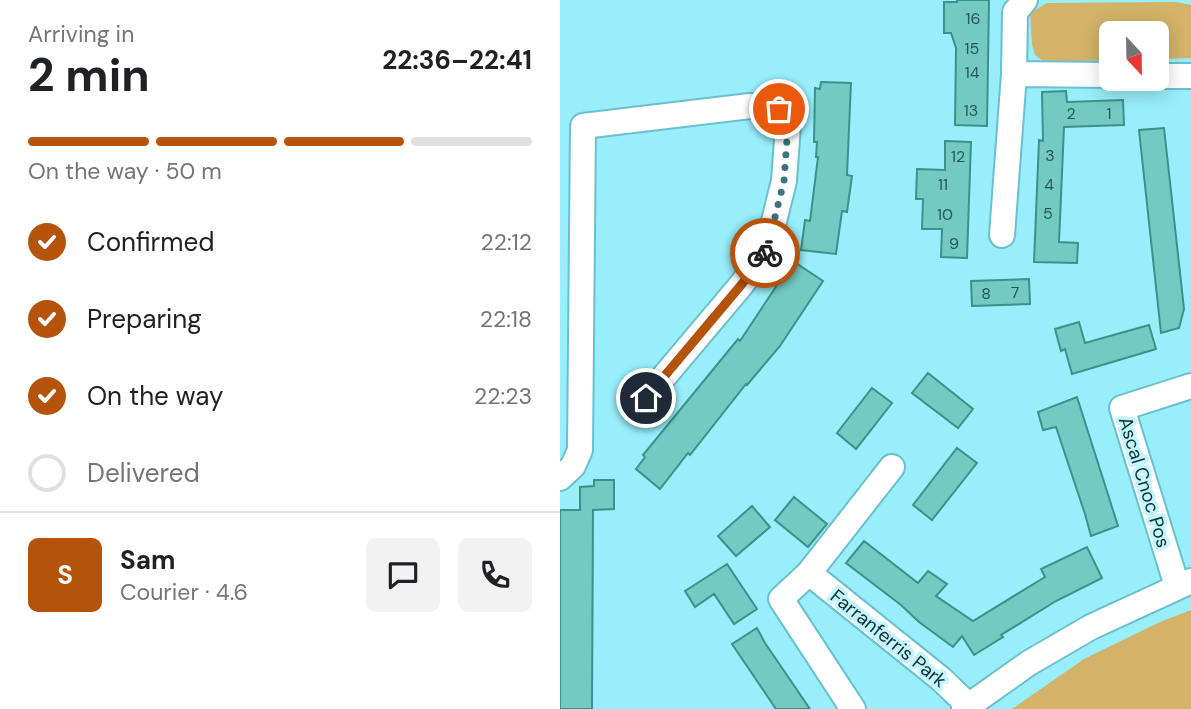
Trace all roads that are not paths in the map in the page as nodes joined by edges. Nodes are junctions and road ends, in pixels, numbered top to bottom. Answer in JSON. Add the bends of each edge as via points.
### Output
{"nodes":[{"id":1,"x":1025,"y":0,"type":"edge"},
{"id":2,"x":1014,"y":74,"type":"junction"},
{"id":3,"x":1099,"y":75,"type":"edge"},
{"id":4,"x":1169,"y":76,"type":"edge"},
{"id":5,"x":1191,"y":76,"type":"edge"},
{"id":6,"x":1002,"y":235,"type":"dead end"},
{"id":7,"x":1191,"y":386,"type":"edge"},
{"id":8,"x":646,"y":398,"type":"dead end"},
{"id":9,"x":892,"y":467,"type":"dead end"},
{"id":10,"x":560,"y":478,"type":"edge"},
{"id":11,"x":809,"y":573,"type":"junction"},
{"id":12,"x":1184,"y":583,"type":"edge"},
{"id":13,"x":966,"y":707,"type":"edge"},
{"id":14,"x":853,"y":709,"type":"edge"}],
"edges":[{"from":1,"to":2,"type":"street","via":[[1015,12]]},
{"from":2,"to":3,"type":"street"},
{"from":2,"to":6,"type":"street"},
{"from":4,"to":5,"type":"street"},
{"from":7,"to":12,"type":"street","name":"Ascal Cnoc Pos","via":[[1122,408]]},
{"from":8,"to":10,"type":"street","via":[[767,249],[784,181],[788,125],[779,109],[750,106],[583,127],[580,450],[573,466]]},
{"from":9,"to":11,"type":"street"},
{"from":11,"to":13,"type":"street","name":"Farranferris Park","via":[[941,679]]},
{"from":11,"to":14,"type":"street","via":[[781,599]]},
{"from":12,"to":13,"type":"street","via":[[1091,627]]}]}
